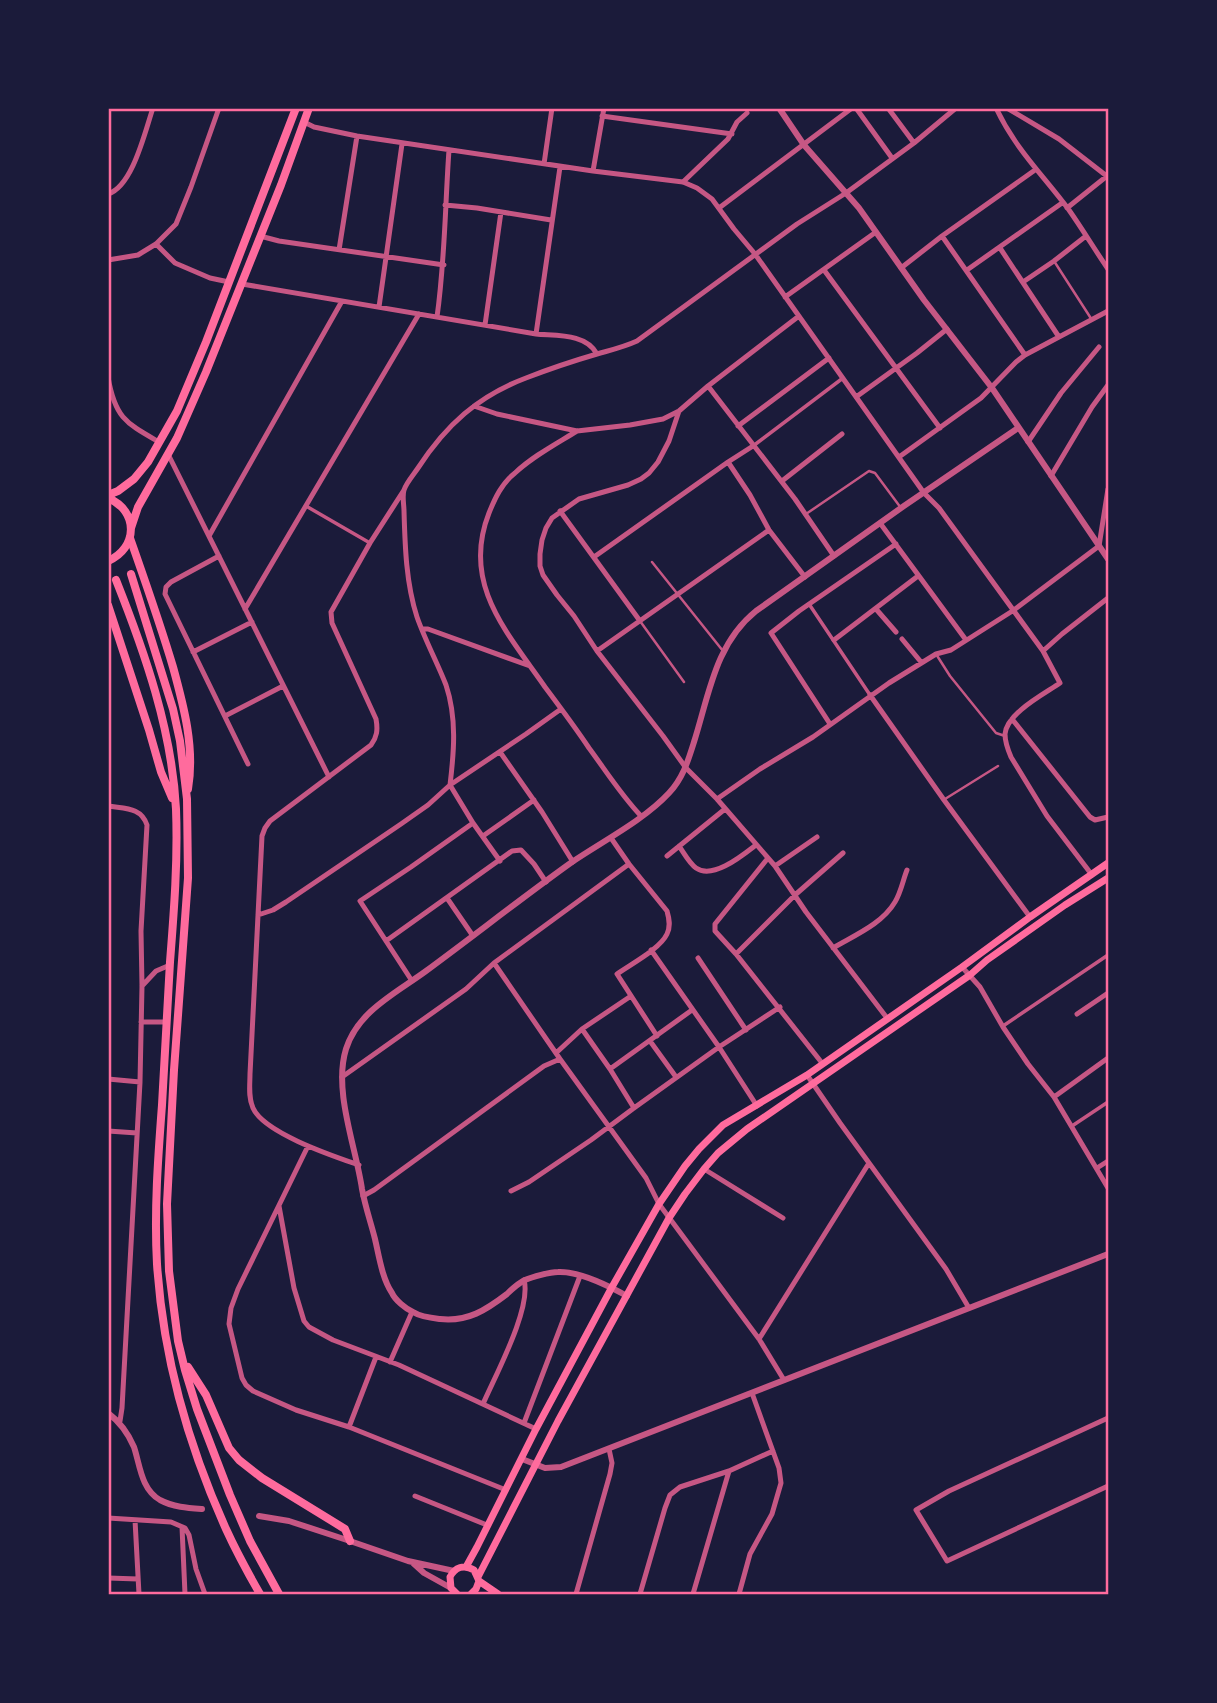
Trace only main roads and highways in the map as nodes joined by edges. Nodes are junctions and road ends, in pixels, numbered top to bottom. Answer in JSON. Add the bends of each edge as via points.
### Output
{"nodes":[{"id":1,"x":296,"y":108,"type":"edge"},
{"id":2,"x":309,"y":108,"type":"edge"},
{"id":3,"x":108,"y":496,"type":"edge"},
{"id":4,"x":131,"y":528,"type":"junction"},
{"id":5,"x":130,"y":538,"type":"junction"},
{"id":6,"x":108,"y":561,"type":"edge"},
{"id":7,"x":131,"y":574,"type":"dead end"},
{"id":8,"x":116,"y":580,"type":"dead end"},
{"id":9,"x":108,"y":605,"type":"edge"},
{"id":10,"x":187,"y":799,"type":"junction"},
{"id":11,"x":176,"y":808,"type":"junction"},
{"id":12,"x":1108,"y":863,"type":"edge"},
{"id":13,"x":1108,"y":878,"type":"edge"},
{"id":14,"x":181,"y":1355,"type":"junction"},
{"id":15,"x":350,"y":1541,"type":"road end"},
{"id":16,"x":466,"y":1567,"type":"junction"},
{"id":17,"x":478,"y":1579,"type":"junction"},
{"id":18,"x":260,"y":1594,"type":"edge"},
{"id":19,"x":279,"y":1594,"type":"edge"},
{"id":20,"x":457,"y":1594,"type":"edge"},
{"id":21,"x":471,"y":1594,"type":"edge"},
{"id":22,"x":498,"y":1594,"type":"edge"}],
"edges":[{"from":1,"to":3,"type":"main road","via":[[177,411],[148,462],[134,479]]},
{"from":2,"to":4,"type":"main road","via":[[201,383]]},
{"from":3,"to":4,"type":"main road","via":[[125,511]]},
{"from":4,"to":5,"type":"main road"},
{"from":5,"to":6,"type":"main road","via":[[120,555]]},
{"from":5,"to":10,"type":"main road","via":[[186,712],[191,775]]},
{"from":7,"to":10,"type":"main road","via":[[173,709]]},
{"from":8,"to":11,"type":"main road","via":[[159,706]]},
{"from":9,"to":11,"type":"main road"},
{"from":10,"to":14,"type":"main road","via":[[188,878],[167,1204],[169,1271]]},
{"from":11,"to":18,"type":"main road","via":[[157,1265],[176,1390],[226,1530]]},
{"from":12,"to":16,"type":"main road","via":[[807,1075],[712,1136],[659,1204]]},
{"from":13,"to":17,"type":"main road","via":[[718,1153],[670,1218],[558,1421]]},
{"from":14,"to":15,"type":"main road","via":[[239,1460],[345,1529]]},
{"from":14,"to":19,"type":"main road","via":[[230,1494]]},
{"from":16,"to":17,"type":"main road","via":[[474,1570]]},
{"from":16,"to":20,"type":"main road","via":[[450,1577]]},
{"from":17,"to":21,"type":"main road"},
{"from":17,"to":22,"type":"main road"}]}
